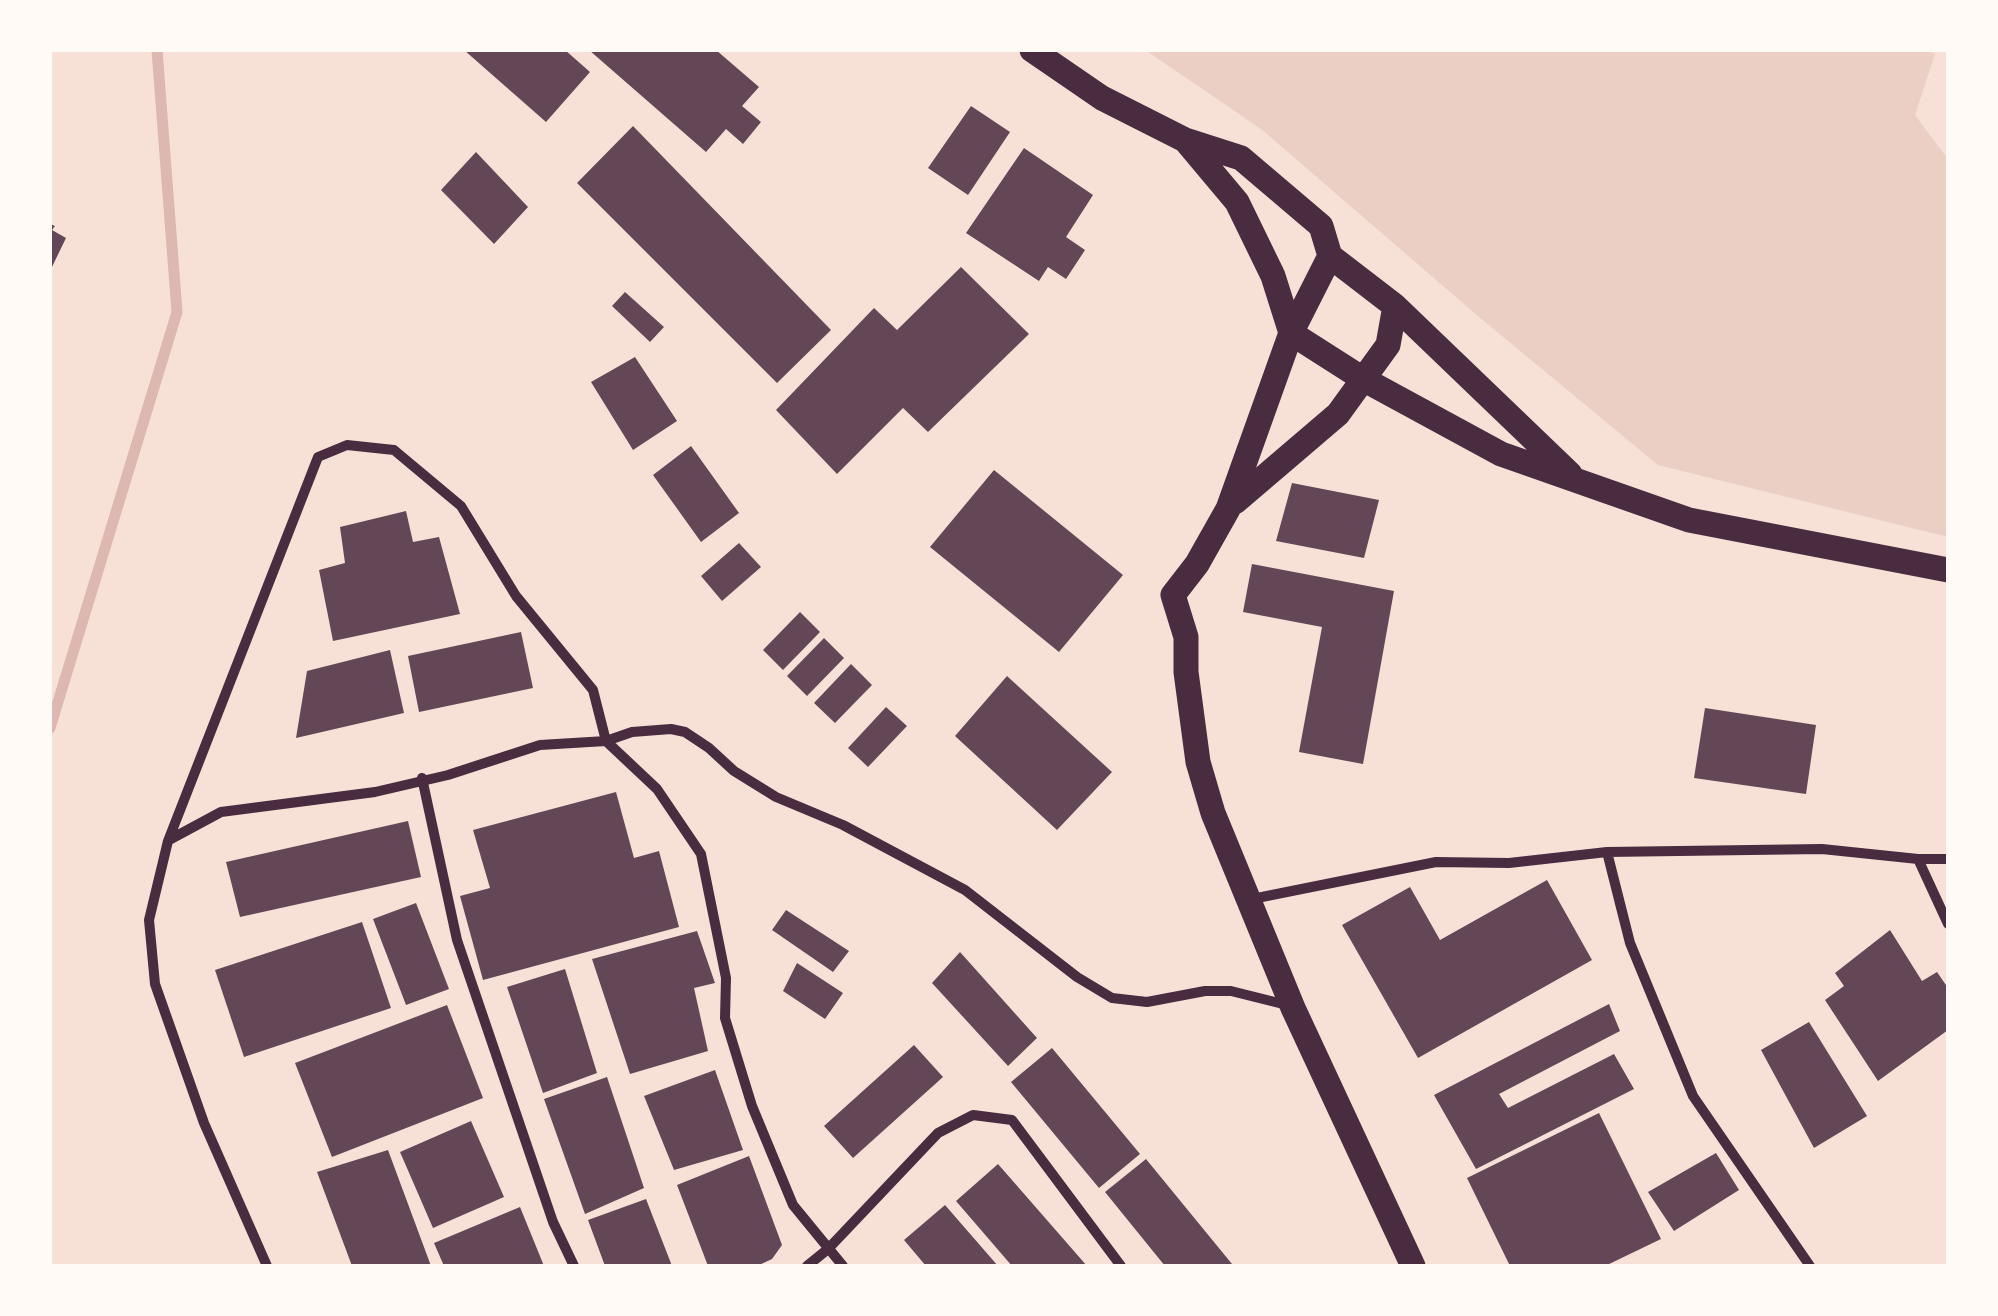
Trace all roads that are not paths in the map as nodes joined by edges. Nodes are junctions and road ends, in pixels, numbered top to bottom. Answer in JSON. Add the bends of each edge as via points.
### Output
{"nodes":[{"id":1,"x":1032,"y":50,"type":"edge"},
{"id":2,"x":1185,"y":140,"type":"junction"},
{"id":3,"x":1330,"y":256,"type":"junction"},
{"id":4,"x":1395,"y":306,"type":"junction"},
{"id":5,"x":1291,"y":333,"type":"junction"},
{"id":6,"x":1363,"y":379,"type":"junction"},
{"id":7,"x":1577,"y":480,"type":"junction"},
{"id":8,"x":1228,"y":509,"type":"junction"},
{"id":9,"x":1948,"y":570,"type":"edge"},
{"id":10,"x":606,"y":742,"type":"junction"},
{"id":11,"x":422,"y":778,"type":"junction"},
{"id":12,"x":168,"y":840,"type":"junction"},
{"id":13,"x":1607,"y":852,"type":"junction"},
{"id":14,"x":1918,"y":859,"type":"junction"},
{"id":15,"x":1948,"y":859,"type":"edge"},
{"id":16,"x":1251,"y":899,"type":"junction"},
{"id":17,"x":1948,"y":924,"type":"edge"},
{"id":18,"x":1294,"y":1008,"type":"junction"},
{"id":19,"x":828,"y":1249,"type":"junction"},
{"id":20,"x":267,"y":1266,"type":"edge"},
{"id":21,"x":574,"y":1266,"type":"edge"},
{"id":22,"x":808,"y":1266,"type":"edge"},
{"id":23,"x":843,"y":1266,"type":"edge"},
{"id":24,"x":1122,"y":1266,"type":"edge"},
{"id":25,"x":1413,"y":1266,"type":"edge"},
{"id":26,"x":1810,"y":1266,"type":"edge"}],
"edges":[{"from":1,"to":2,"type":"main road","via":[[1102,98]]},
{"from":2,"to":3,"type":"main road","via":[[1241,158],[1281,189],[1321,226]]},
{"from":2,"to":5,"type":"main road","via":[[1238,202]]},
{"from":3,"to":4,"type":"main road"},
{"from":3,"to":5,"type":"main road"},
{"from":4,"to":6,"type":"main road","via":[[1388,345]]},
{"from":4,"to":7,"type":"main road"},
{"from":5,"to":6,"type":"main road"},
{"from":5,"to":8,"type":"main road"},
{"from":6,"to":7,"type":"main road","via":[[1501,454]]},
{"from":6,"to":8,"type":"main road","via":[[1338,414]]},
{"from":7,"to":9,"type":"main road","via":[[1688,520]]},
{"from":8,"to":16,"type":"main road","via":[[1174,596],[1186,637],[1198,762]]},
{"from":10,"to":11,"type":"street","via":[[540,746]]},
{"from":10,"to":12,"type":"street","via":[[593,690],[516,596],[461,506],[394,450],[347,445],[318,457]]},
{"from":10,"to":18,"type":"street","via":[[632,732],[684,732],[776,796],[964,890],[1112,998],[1147,1002],[1231,991]]},
{"from":10,"to":19,"type":"street","via":[[656,789],[702,854],[726,978],[725,1018],[752,1106],[793,1205]]},
{"from":11,"to":12,"type":"street","via":[[376,792],[220,812]]},
{"from":11,"to":21,"type":"street","via":[[458,940],[553,1222]]},
{"from":12,"to":20,"type":"street","via":[[149,920],[155,984],[204,1123]]},
{"from":13,"to":14,"type":"street","via":[[1822,849]]},
{"from":13,"to":16,"type":"street","via":[[1509,863],[1436,862]]},
{"from":13,"to":26,"type":"street","via":[[1630,943],[1693,1096]]},
{"from":14,"to":15,"type":"street"},
{"from":14,"to":17,"type":"street"},
{"from":16,"to":18,"type":"main road"},
{"from":18,"to":25,"type":"main road"},
{"from":19,"to":22,"type":"street"},
{"from":19,"to":23,"type":"street"},
{"from":19,"to":24,"type":"street","via":[[938,1133],[973,1115],[1012,1120]]}]}
